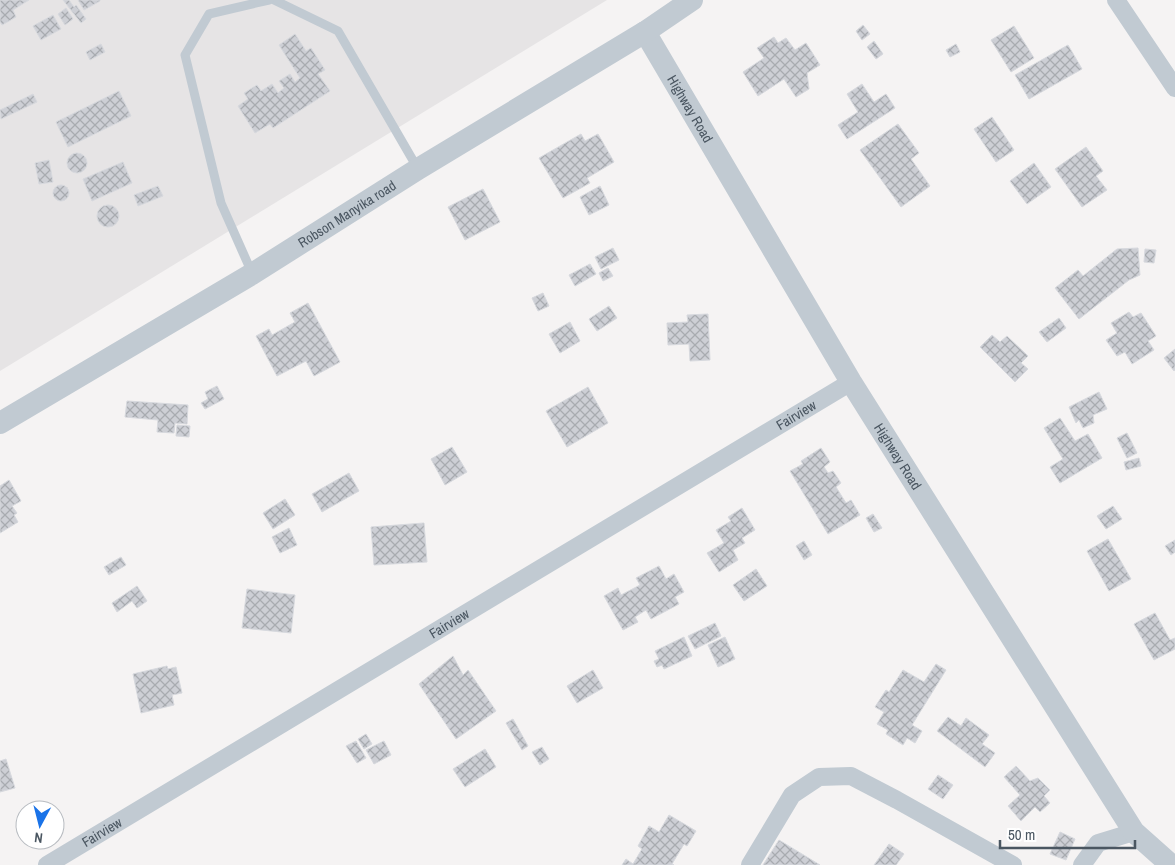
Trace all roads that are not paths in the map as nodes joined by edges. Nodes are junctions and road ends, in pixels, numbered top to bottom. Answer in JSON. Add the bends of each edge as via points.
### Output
{"nodes":[{"id":1,"x":269,"y":0,"type":"edge"},
{"id":2,"x":274,"y":0,"type":"edge"},
{"id":3,"x":692,"y":0,"type":"edge"},
{"id":4,"x":1116,"y":0,"type":"edge"},
{"id":5,"x":645,"y":32,"type":"junction"},
{"id":6,"x":1175,"y":88,"type":"edge"},
{"id":7,"x":418,"y":169,"type":"junction"},
{"id":8,"x":252,"y":274,"type":"junction"},
{"id":9,"x":852,"y":382,"type":"junction"},
{"id":10,"x":0,"y":423,"type":"edge"},
{"id":11,"x":1134,"y":832,"type":"junction"},
{"id":12,"x":47,"y":865,"type":"edge"},
{"id":13,"x":750,"y":865,"type":"edge"},
{"id":14,"x":1013,"y":865,"type":"edge"},
{"id":15,"x":1082,"y":865,"type":"edge"},
{"id":16,"x":1171,"y":865,"type":"edge"}],
"edges":[{"from":1,"to":8,"type":"lane","via":[[209,14],[186,55],[221,203]]},
{"from":2,"to":7,"type":"lane","via":[[338,31]]},
{"from":3,"to":5,"type":"street","name":"Robson Manyika road"},
{"from":4,"to":6,"type":"street"},
{"from":5,"to":7,"type":"street","name":"Robson Manyika road"},
{"from":5,"to":9,"type":"street","name":"Highway Road"},
{"from":7,"to":8,"type":"street","name":"Robson Manyika road"},
{"from":8,"to":10,"type":"street","name":"Robson Manyika road"},
{"from":9,"to":11,"type":"street","name":"Highway Road"},
{"from":9,"to":12,"type":"street","name":"Fairview"},
{"from":11,"to":15,"type":"street","via":[[1098,843]]},
{"from":11,"to":16,"type":"street","name":"Highway Road"},
{"from":13,"to":14,"type":"street","via":[[792,794],[819,777],[851,776]]}]}
